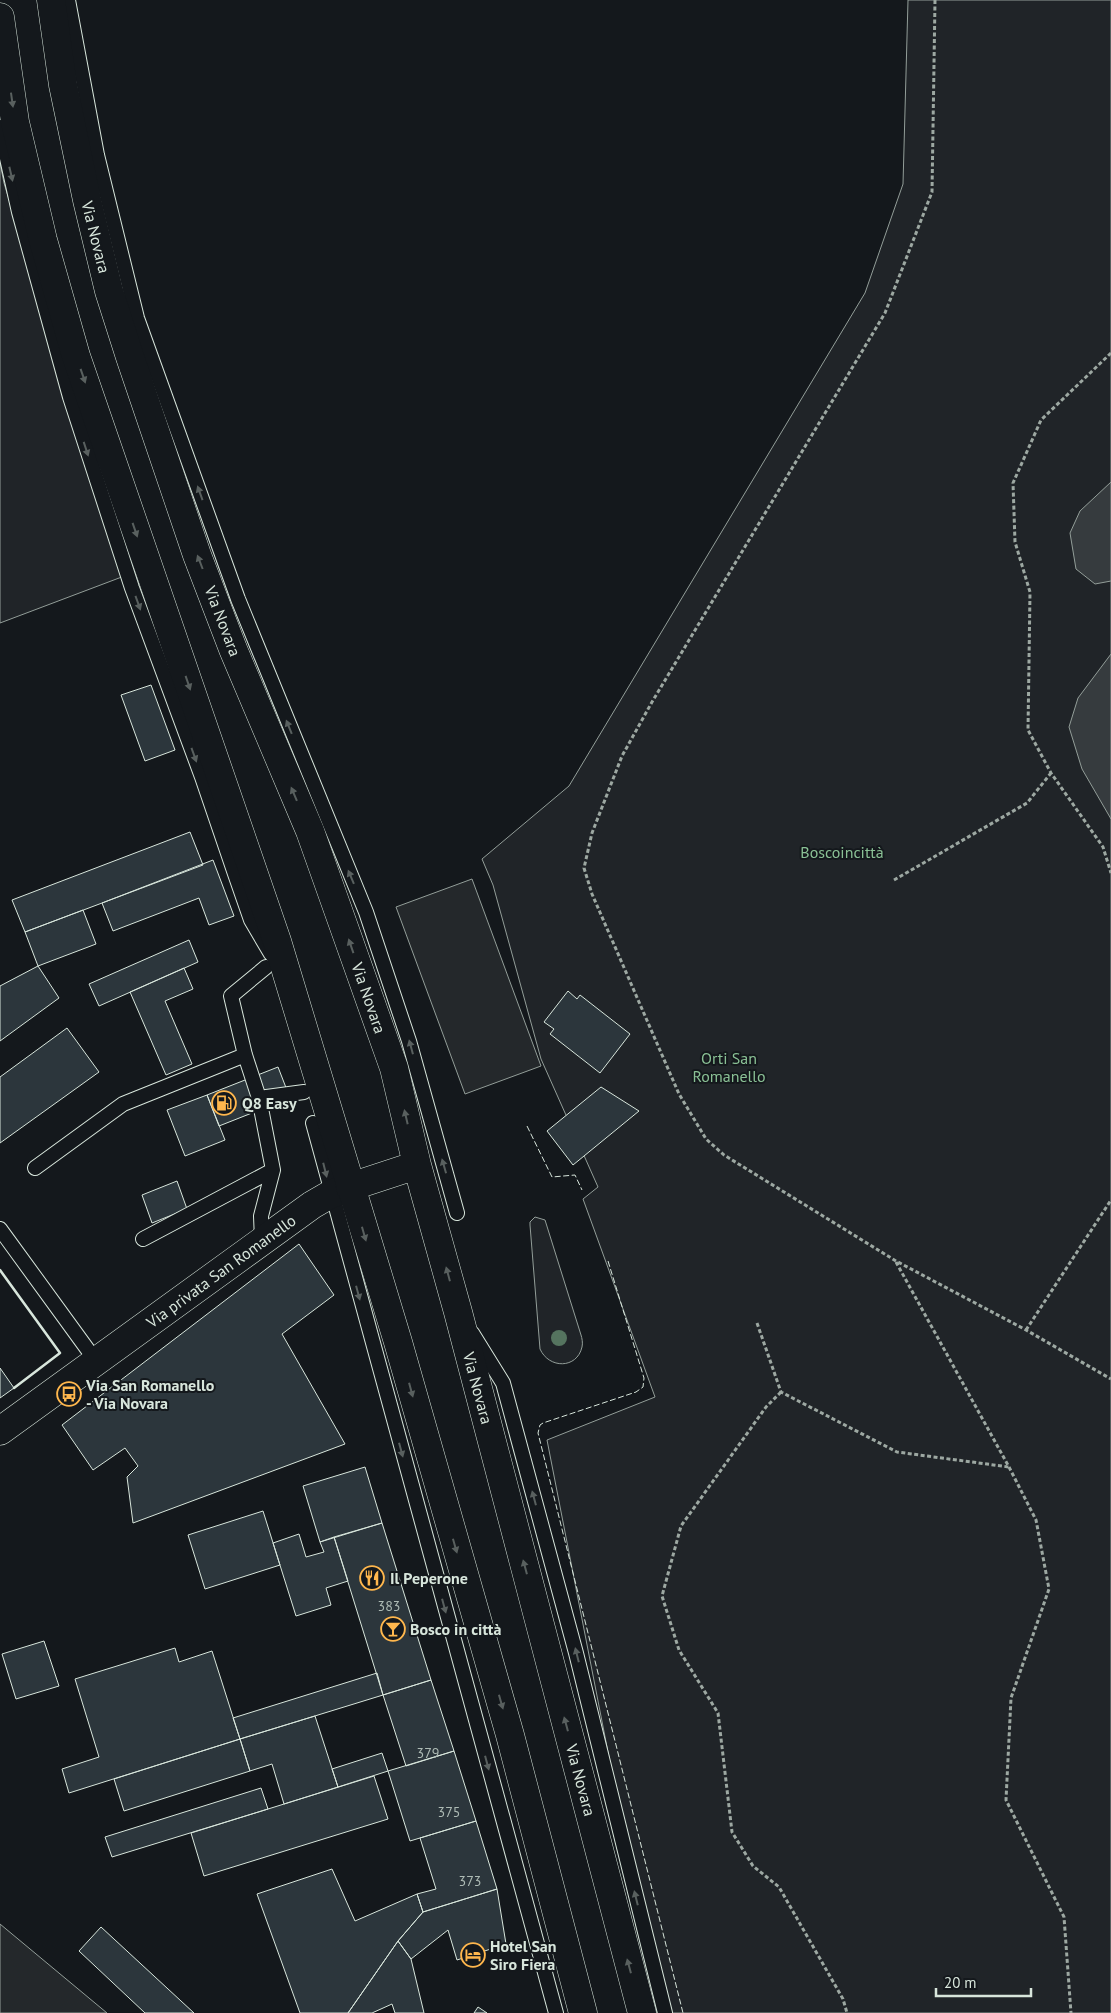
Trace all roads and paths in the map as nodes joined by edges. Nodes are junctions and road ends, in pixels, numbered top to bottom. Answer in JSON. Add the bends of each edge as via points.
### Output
{"nodes":[{"id":1,"x":51,"y":0,"type":"edge"},
{"id":2,"x":68,"y":0,"type":"edge"},
{"id":3,"x":939,"y":0,"type":"edge"},
{"id":4,"x":935,"y":2,"type":"edge"},
{"id":5,"x":0,"y":17,"type":"edge"},
{"id":6,"x":0,"y":127,"type":"edge"},
{"id":7,"x":1111,"y":353,"type":"edge"},
{"id":8,"x":1051,"y":773,"type":"junction"},
{"id":9,"x":1111,"y":873,"type":"edge"},
{"id":10,"x":894,"y":880,"type":"dead end"},
{"id":11,"x":266,"y":967,"type":"dead end"},
{"id":12,"x":292,"y":991,"type":"junction"},
{"id":13,"x":244,"y":1055,"type":"junction"},
{"id":14,"x":304,"y":1092,"type":"dead end"},
{"id":15,"x":259,"y":1098,"type":"junction"},
{"id":16,"x":313,"y":1123,"type":"dead end"},
{"id":17,"x":417,"y":1165,"type":"junction"},
{"id":18,"x":34,"y":1168,"type":"dead end"},
{"id":19,"x":273,"y":1170,"type":"junction"},
{"id":20,"x":341,"y":1191,"type":"junction"},
{"id":21,"x":1111,"y":1200,"type":"edge"},
{"id":22,"x":457,"y":1213,"type":"dead end"},
{"id":23,"x":0,"y":1229,"type":"edge"},
{"id":24,"x":143,"y":1239,"type":"dead end"},
{"id":25,"x":262,"y":1240,"type":"junction"},
{"id":26,"x":896,"y":1261,"type":"junction"},
{"id":27,"x":458,"y":1312,"type":"junction"},
{"id":28,"x":757,"y":1323,"type":"dead end"},
{"id":29,"x":1026,"y":1330,"type":"junction"},
{"id":30,"x":96,"y":1361,"type":"junction"},
{"id":31,"x":1111,"y":1379,"type":"edge"},
{"id":32,"x":781,"y":1392,"type":"junction"},
{"id":33,"x":0,"y":1431,"type":"edge"},
{"id":34,"x":1009,"y":1466,"type":"junction"},
{"id":35,"x":556,"y":2013,"type":"edge"},
{"id":36,"x":583,"y":2013,"type":"edge"},
{"id":37,"x":642,"y":2013,"type":"edge"},
{"id":38,"x":664,"y":2013,"type":"edge"},
{"id":39,"x":847,"y":2013,"type":"edge"},
{"id":40,"x":1071,"y":2013,"type":"edge"}],
"edges":[{"from":17,"to":1,"type":"main road","name":"Via Novara","one_way":true,"via":[[390,1059],[310,832],[197,555],[109,291],[63,85]]},
{"from":22,"to":2,"type":"lane","one_way":true,"via":[[409,1041],[366,912],[238,599],[137,318],[97,155]]},
{"from":3,"to":4,"type":"path"},
{"from":4,"to":26,"type":"path","via":[[932,192],[885,313],[622,756],[592,833],[584,868],[592,894],[679,1094],[706,1139],[724,1155]]},
{"from":5,"to":12,"type":"main road","one_way":true,"via":[[15,122],[43,240],[76,356]]},
{"from":6,"to":12,"type":"lane","one_way":true,"via":[[19,212],[70,397],[132,588],[251,920]]},
{"from":7,"to":8,"type":"path","via":[[1041,420],[1013,483],[1015,542],[1030,592],[1028,730]]},
{"from":8,"to":9,"type":"path","via":[[1103,847]]},
{"from":8,"to":10,"type":"path","via":[[1027,802]]},
{"from":11,"to":13,"type":"lane","via":[[230,996]]},
{"from":12,"to":20,"type":"main road"},
{"from":13,"to":15,"type":"lane"},
{"from":13,"to":18,"type":"lane","via":[[123,1104]]},
{"from":14,"to":15,"type":"lane"},
{"from":15,"to":19,"type":"lane"},
{"from":16,"to":20,"type":"lane","one_way":true},
{"from":17,"to":20,"type":"main road","name":"Via privata San Romanello"},
{"from":27,"to":17,"type":"main road","name":"Via Novara","one_way":true},
{"from":19,"to":24,"type":"lane"},
{"from":19,"to":25,"type":"lane","via":[[261,1216]]},
{"from":20,"to":25,"type":"main road","name":"Via privata San Romanello","via":[[312,1205]]},
{"from":20,"to":35,"type":"lane","one_way":true},
{"from":20,"to":36,"type":"main road","one_way":true,"via":[[398,1342],[510,1735]]},
{"from":21,"to":29,"type":"path"},
{"from":23,"to":30,"type":"lane"},
{"from":25,"to":30,"type":"main road","name":"Via privata San Romanello"},
{"from":26,"to":29,"type":"path"},
{"from":26,"to":34,"type":"path"},
{"from":37,"to":27,"type":"main road","name":"Via Novara","one_way":true},
{"from":38,"to":27,"type":"lane","one_way":true,"via":[[576,1653],[503,1383]]},
{"from":28,"to":32,"type":"path"},
{"from":29,"to":31,"type":"path"},
{"from":30,"to":33,"type":"main road","name":"Via privata San Romanello"},
{"from":32,"to":34,"type":"path","via":[[897,1452]]},
{"from":32,"to":39,"type":"path","via":[[766,1407],[681,1526],[662,1596],[679,1650],[718,1713],[732,1832],[753,1866],[779,1887],[843,1999]]},
{"from":34,"to":40,"type":"path","via":[[1036,1520],[1049,1589],[1011,1698],[1006,1800],[1064,1918]]}]}
